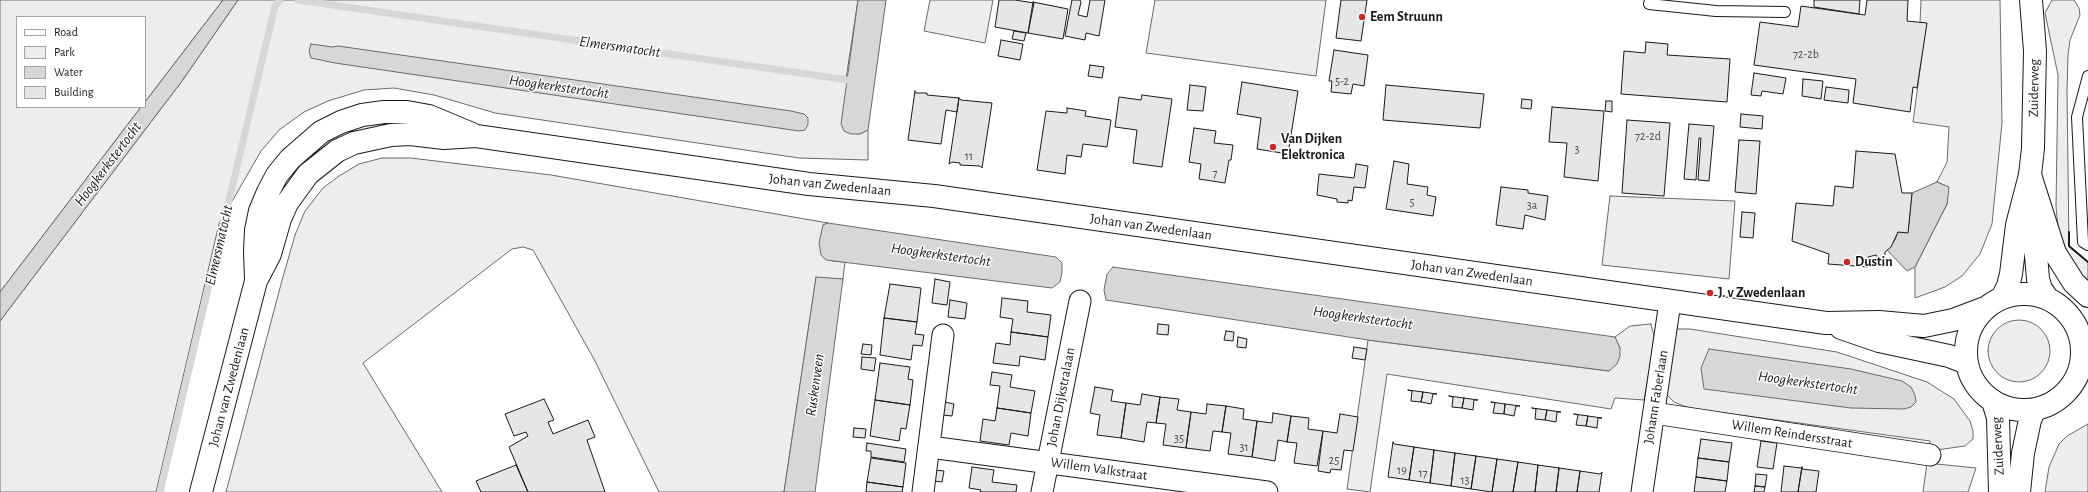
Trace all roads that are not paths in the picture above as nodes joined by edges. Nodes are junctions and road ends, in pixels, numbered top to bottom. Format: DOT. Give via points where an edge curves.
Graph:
graph roads {
  1 [pos="1650,0"];
  2 [pos="2031,0"];
  3 [pos="1785,12"];
  4 [pos="2088,76"];
  5 [pos="2083,150"];
  6 [pos="2030,175"];
  7 [pos="2088,246"];
  8 [pos="2088,296"];
  9 [pos="2048,299"];
  10 [pos="1080,301"];
  11 [pos="1670,302"];
  12 [pos="1994,303"];
  13 [pos="1826,323"];
  14 [pos="943,335"];
  15 [pos="2084,338"];
  16 [pos="1967,363"];
  17 [pos="2079,388"];
  18 [pos="1993,401"];
  19 [pos="2035,409"];
  20 [pos="1654,413"];
  21 [pos="930,447"];
  22 [pos="1930,455"];
  23 [pos="1048,463"];
  24 [pos="201,492"];
  25 [pos="923,492"];
  26 [pos="1042,492"];
  27 [pos="1267,492"];
  28 [pos="1642,492"];
  29 [pos="2000,492"];
  30 [pos="2019,492"];
  1 -- 3 [label="lane" via="1649,4 1716,11"];
  2 -- 6 [label="main road, Zuiderweg" via="2035,83"];
  4 -- 5 [label="lane" via="2077,117"];
  5 -- 7 [label="lane" via="2084,242"];
  6 -- 8 [label="main road" via="2055,252 2074,283"];
  6 -- 9 [label="main road, Zuiderweg" via="2038,279"];
  6 -- 12 [label="main road, Zuiderweg" via="2017,225 2008,286"];
  9 -- 12 [label="main road" via="2025,294"];
  9 -- 15 [label="main road" via="2067,314"];
  10 -- 23 [label="street, Johan Dijkstralaan"];
  11 -- 13 [label="main road, Johan van Zwedenlaan"];
  11 -- 20 [label="street, Johann Faberlaan"];
  11 -- 24 [label="main road, Johan van Zwedenlaan" via="934,196 802,183 476,136 444,138 391,134 354,143 337,151 308,174 287,203 270,254 256,281"];
  12 -- 13 [label="main road, Johan van Zwedenlaan" via="1948,322 1924,326 1879,322"];
  12 -- 16 [label="main road" via="1976,318 1968,337"];
  13 -- 16 [label="main road, Johan van Zwedenlaan" via="1879,341 1949,356"];
  14 -- 21 [label="street"];
  15 -- 17 [label="main road"];
  16 -- 18 [label="main road" via="1973,381 1985,396"];
  17 -- 19 [label="main road" via="2051,404"];
  18 -- 19 [label="main road" via="2013,409"];
  18 -- 29 [label="main road, Zuiderweg" via="1998,418"];
  19 -- 30 [label="main road, Zuiderweg" via="2023,453"];
  20 -- 22 [label="street, Willem Reindersstraat"];
  20 -- 28 [label="street, Johann Faberlaan"];
  21 -- 23 [label="street, Willem Valkstraat"];
  21 -- 25 [label="street"];
  23 -- 26 [label="street, Johan Dijkstralaan"];
  23 -- 27 [label="street, Willem Valkstraat"];
}
